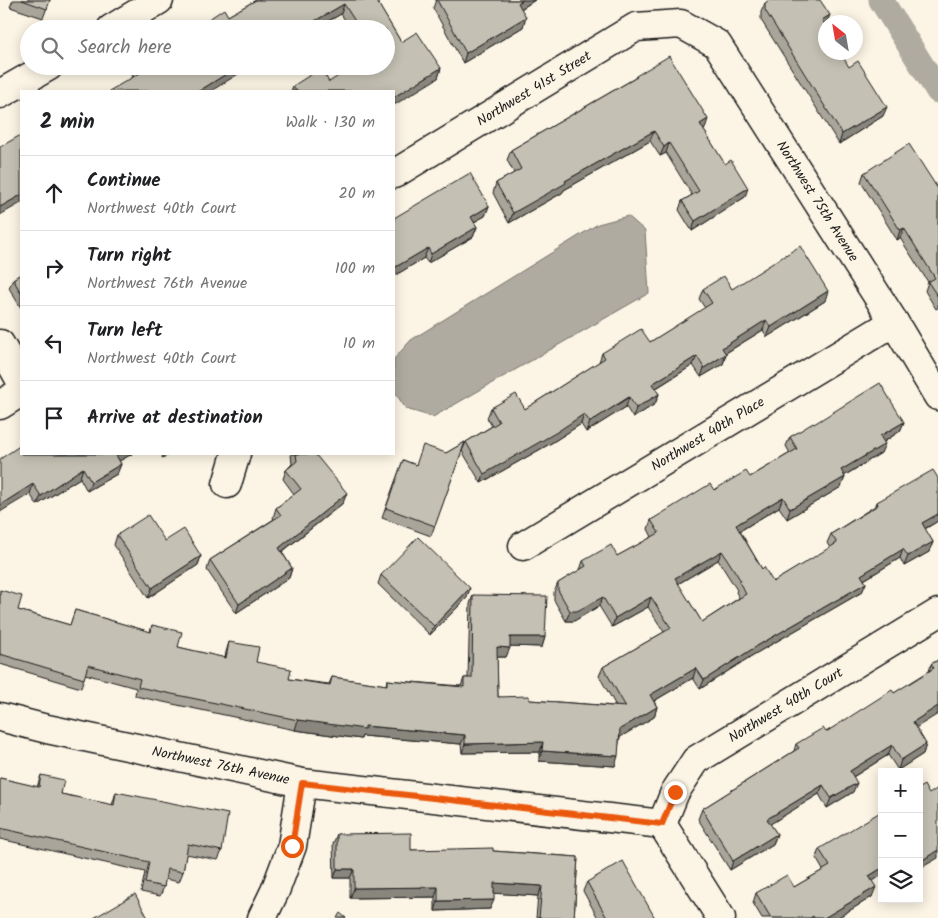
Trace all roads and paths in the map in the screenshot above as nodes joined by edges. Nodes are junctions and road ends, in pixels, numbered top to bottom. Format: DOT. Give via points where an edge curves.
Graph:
graph roads {
  1 [pos="159,0"];
  2 [pos="126,20"];
  3 [pos="681,24"];
  4 [pos="33,75"];
  5 [pos="0,94"];
  6 [pos="395,173"];
  7 [pos="894,322"];
  8 [pos="0,344"];
  9 [pos="20,379"];
  10 [pos="20,393"];
  11 [pos="938,396"];
  12 [pos="0,404"];
  13 [pos="236,455"];
  14 [pos="227,484"];
  15 [pos="523,546"];
  16 [pos="938,612"];
  17 [pos="0,717"];
  18 [pos="302,783"];
  19 [pos="662,824"];
  20 [pos="262,918"];
  21 [pos="721,918"];
  1 -- 2 [label="street"];
  3 -- 6 [label="street, Northwest 41st Street" via="636,27"];
  3 -- 7 [label="street, Northwest 75th Avenue" via="717,44"];
  4 -- 5 [label="street"];
  7 -- 11 [label="street, Northwest 75th Avenue"];
  7 -- 15 [label="street, Northwest 40th Place"];
  8 -- 9 [label="street"];
  10 -- 12 [label="street"];
  13 -- 14 [label="street"];
  16 -- 19 [label="street, Northwest 40th Court" via="696,760 675,792"];
  17 -- 18 [label="street, Northwest 76th Avenue"];
  18 -- 19 [label="street, Northwest 76th Avenue"];
  18 -- 20 [label="street" via="292,846"];
  19 -- 21 [label="street"];
}
